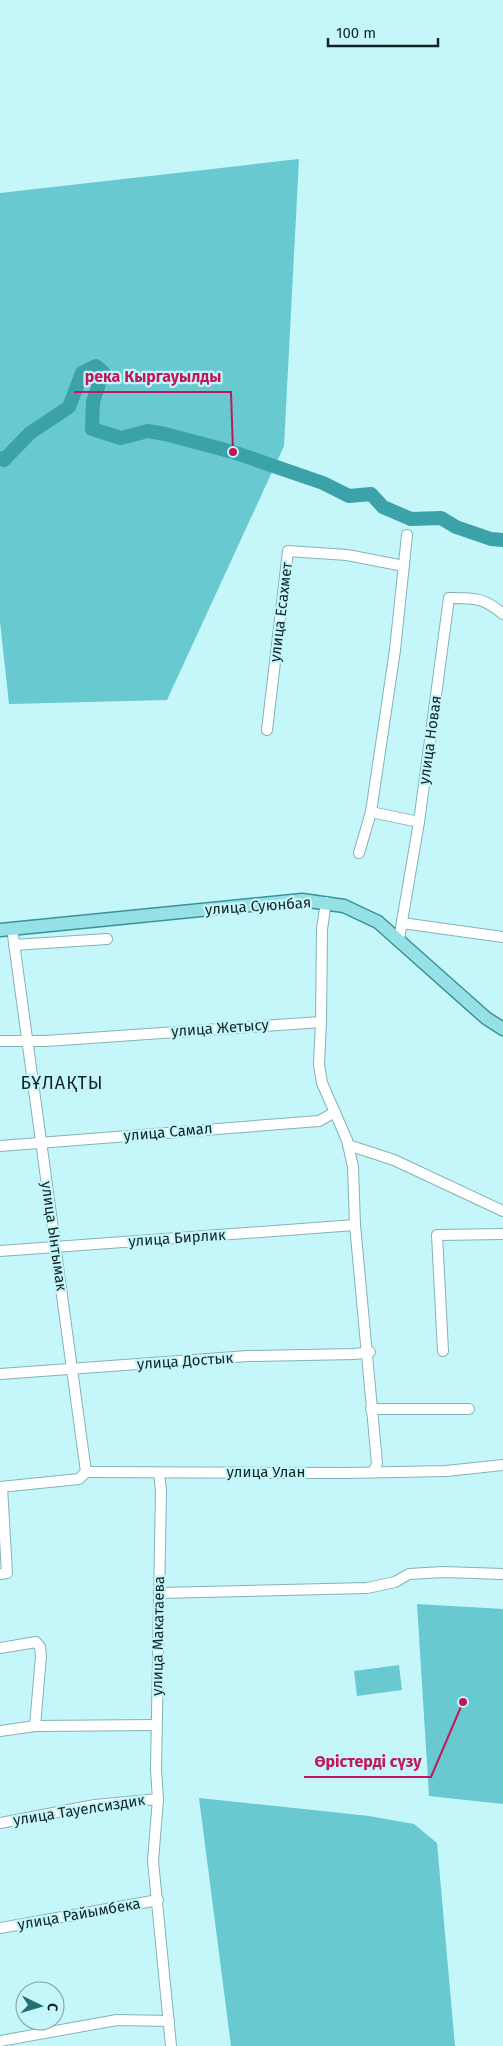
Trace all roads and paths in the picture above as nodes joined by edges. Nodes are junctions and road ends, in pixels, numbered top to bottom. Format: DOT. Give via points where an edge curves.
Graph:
graph roads {
  1 [pos="407,535"];
  2 [pos="404,566"];
  3 [pos="503,614"];
  4 [pos="267,730"];
  5 [pos="371,812"];
  6 [pos="419,822"];
  7 [pos="359,853"];
  8 [pos="326,902"];
  9 [pos="402,923"];
  10 [pos="6,929"];
  11 [pos="503,937"];
  12 [pos="107,939"];
  13 [pos="399,939"];
  14 [pos="14,945"];
  15 [pos="321,1022"];
  16 [pos="503,1029"];
  17 [pos="27,1040"];
  18 [pos="0,1042"];
  19 [pos="335,1112"];
  20 [pos="40,1142"];
  21 [pos="348,1145"];
  22 [pos="0,1146"];
  23 [pos="503,1211"];
  24 [pos="355,1225"];
  25 [pos="503,1234"];
  26 [pos="54,1247"];
  27 [pos="0,1251"];
  28 [pos="368,1352"];
  29 [pos="443,1352"];
  30 [pos="74,1370"];
  31 [pos="0,1374"];
  32 [pos="371,1409"];
  33 [pos="469,1409"];
  34 [pos="503,1465"];
  35 [pos="374,1471"];
  36 [pos="86,1472"];
  37 [pos="159,1473"];
  38 [pos="1,1487"];
  39 [pos="2,1536"];
  40 [pos="0,1574"];
  41 [pos="503,1574"];
  42 [pos="159,1593"];
  43 [pos="0,1648"];
  44 [pos="156,1725"];
  45 [pos="35,1726"];
  46 [pos="0,1731"];
  47 [pos="158,1799"];
  48 [pos="0,1823"];
  49 [pos="158,1900"];
  50 [pos="0,1928"];
  51 [pos="169,2020"];
  52 [pos="0,2041"];
  53 [pos="171,2046"];
  1 -- 2 [label="street"];
  2 -- 4 [label="street, улица Есахмет" via="347,556 288,551"];
  2 -- 5 [label="street"];
  3 -- 6 [label="street, улица Новая" via="492,604 476,598 448,598"];
  5 -- 6 [label="street"];
  5 -- 7 [label="street"];
  6 -- 9 [label="street, улица Новая"];
  8 -- 10 [label="main road, улица Суюнбая" via="302,900"];
  8 -- 13 [label="main road, улица Суюнбая" via="344,906 378,922"];
  8 -- 15 [label="street" via="322,929"];
  9 -- 11 [label="street"];
  9 -- 13 [label="street, улица Новая"];
  10 -- 14 [label="street, улица Ынтымак"];
  12 -- 14 [label="street"];
  13 -- 16 [label="main road, улица Суюнбая" via="466,1001"];
  14 -- 17 [label="street, улица Ынтымак"];
  15 -- 17 [label="street, улица Жетысу"];
  15 -- 19 [label="street" via="319,1064 322,1084"];
  17 -- 18 [label="street, улица Жетысу"];
  17 -- 20 [label="street, улица Ынтымак"];
  19 -- 20 [label="street, улица Самал" via="319,1121"];
  19 -- 21 [label="street"];
  20 -- 22 [label="street, улица Самал"];
  20 -- 26 [label="street, улица Ынтымак"];
  21 -- 23 [label="street" via="394,1160"];
  21 -- 24 [label="street"];
  24 -- 26 [label="street, улица Бирлик"];
  24 -- 28 [label="street"];
  25 -- 29 [label="street" via="436,1235"];
  26 -- 27 [label="street, улица Бирлик"];
  26 -- 30 [label="street, улица Ынтымак"];
  28 -- 30 [label="street, улица Достык" via="248,1356"];
  28 -- 32 [label="street"];
  30 -- 31 [label="street, улица Достык"];
  30 -- 36 [label="street, улица Ынтымак"];
  32 -- 33 [label="street"];
  32 -- 35 [label="street" via="377,1463"];
  34 -- 35 [label="street, улица Улан" via="446,1471"];
  35 -- 37 [label="street, улица Улан"];
  36 -- 37 [label="street"];
  36 -- 38 [label="street" via="79,1479"];
  37 -- 42 [label="street, улица Макатаева"];
  38 -- 39 [label="street"];
  39 -- 40 [label="street" via="7,1572"];
  41 -- 42 [label="street" via="409,1574 394,1582 367,1588"];
  42 -- 44 [label="street, улица Макатаева"];
  43 -- 45 [label="street" via="36,1642 40,1647"];
  44 -- 45 [label="street"];
  44 -- 47 [label="street, улица Макатаева"];
  45 -- 46 [label="street"];
  47 -- 48 [label="street, улица Тауелсиздик" via="96,1805"];
  47 -- 49 [label="street, улица Макатаева" via="153,1861"];
  49 -- 50 [label="street, улица Райымбека"];
  49 -- 51 [label="street, улица Макатаева"];
  51 -- 52 [label="street" via="118,2020"];
  51 -- 53 [label="street, улица Макатаева"];
}
